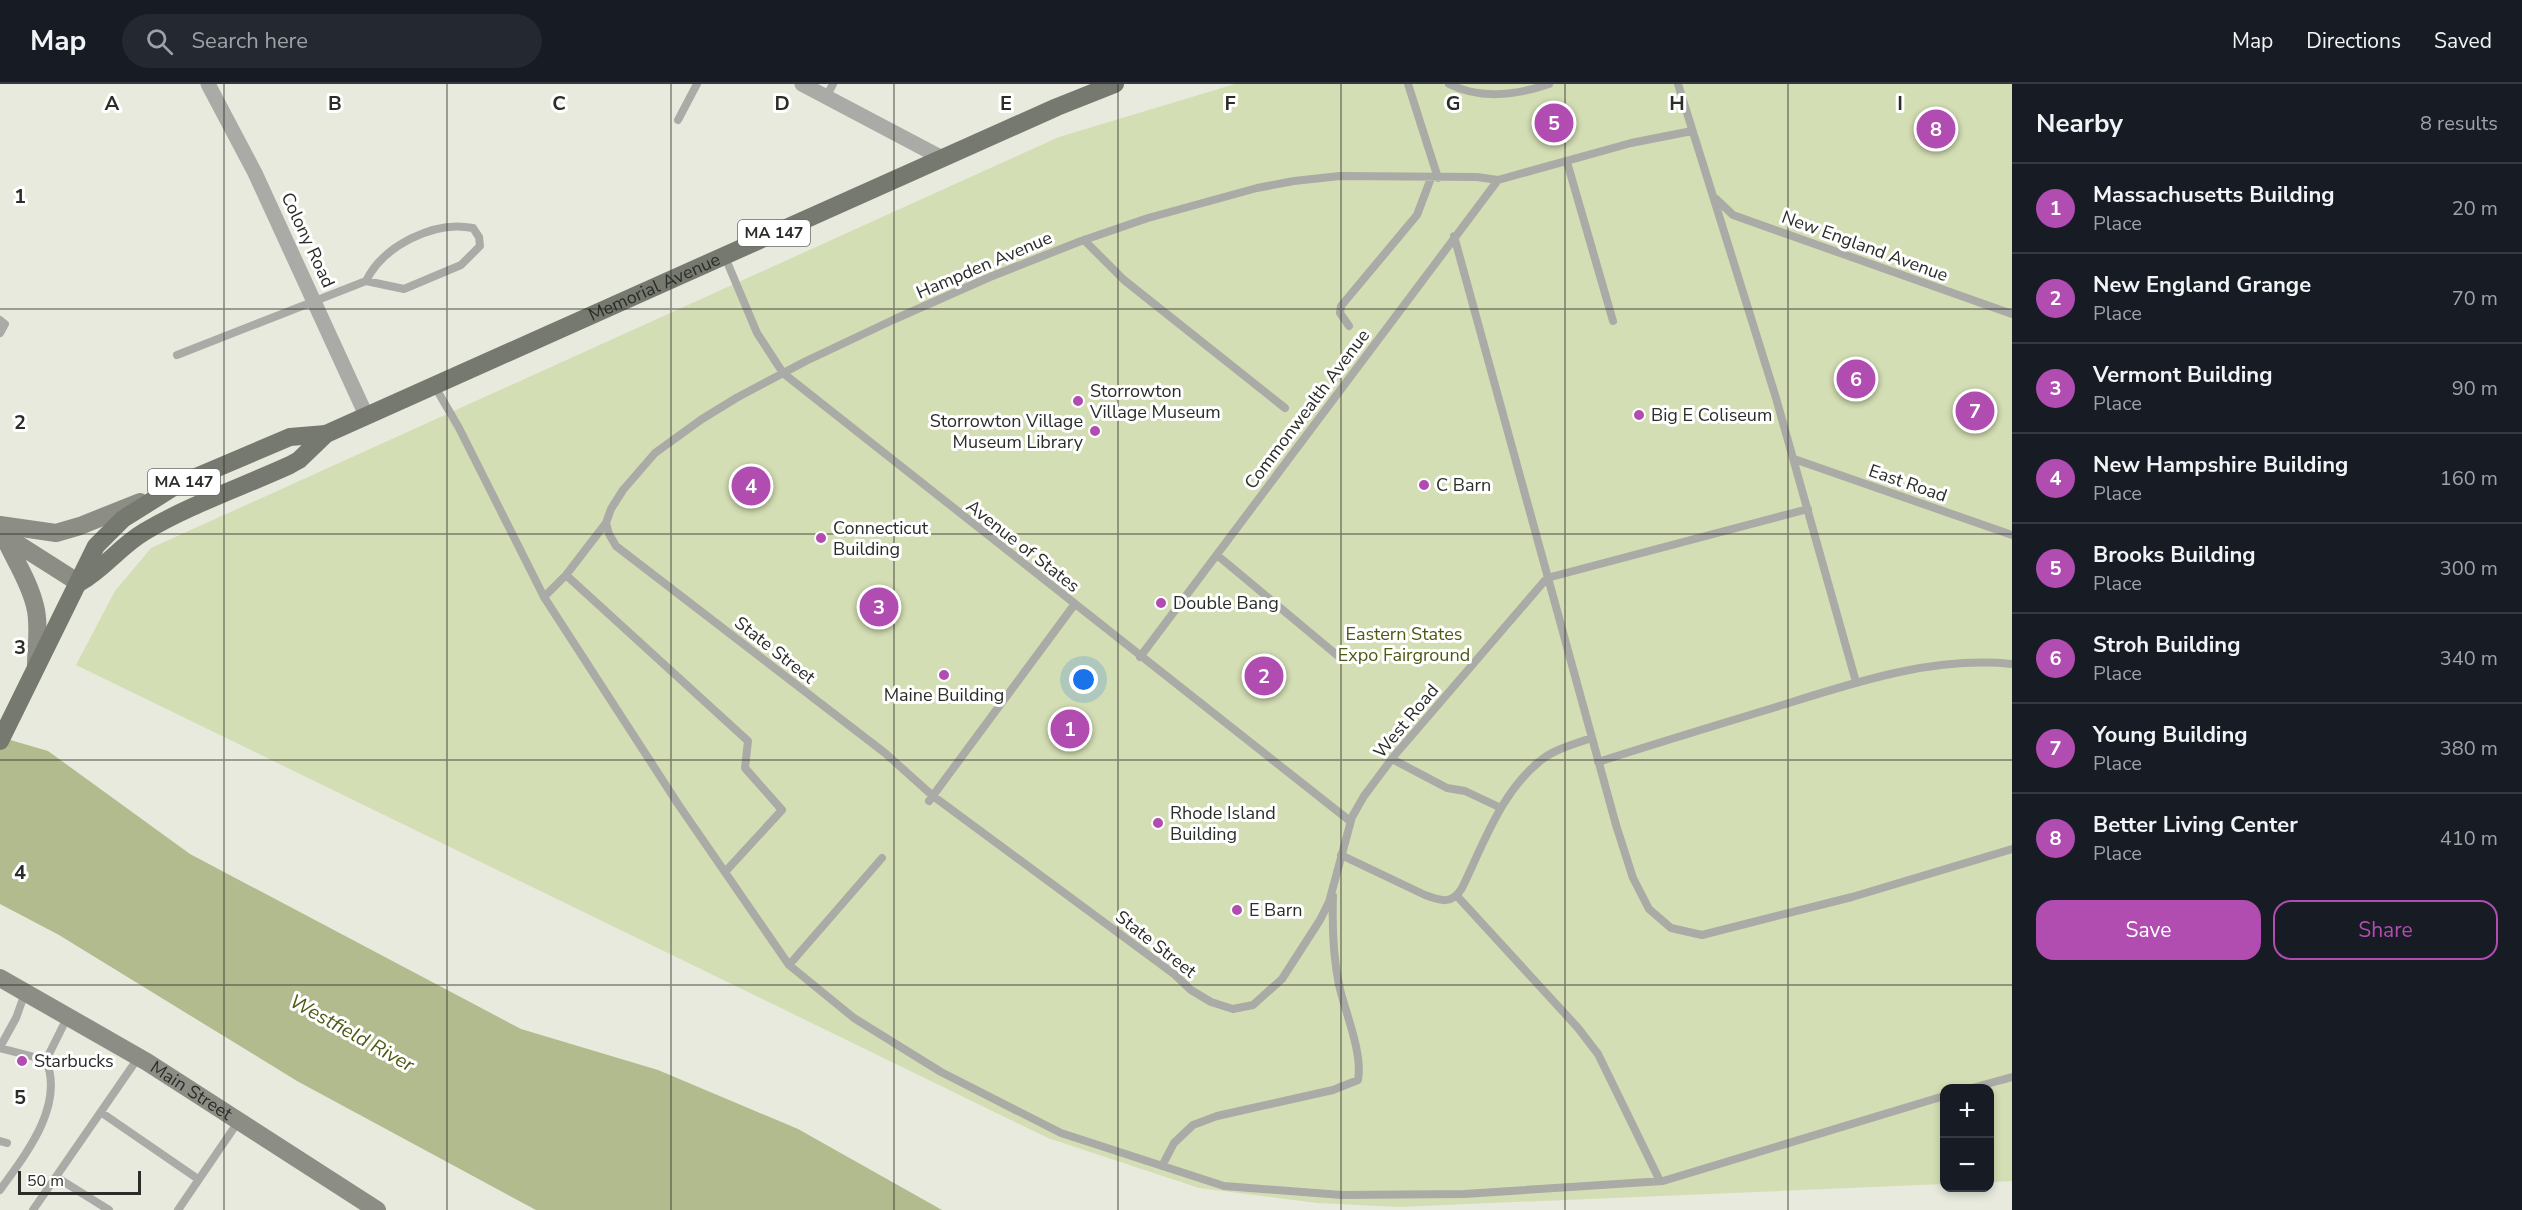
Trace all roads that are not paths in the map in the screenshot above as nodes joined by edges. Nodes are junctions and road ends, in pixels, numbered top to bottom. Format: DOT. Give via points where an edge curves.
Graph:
graph roads {
  1 [pos="208,84"];
  2 [pos="697,84"];
  3 [pos="802,84"];
  4 [pos="1115,84"];
  5 [pos="1408,84"];
  6 [pos="1449,84"];
  7 [pos="1549,84"];
  8 [pos="1682,86"];
  9 [pos="830,91"];
  10 [pos="678,120"];
  11 [pos="1692,131"];
  12 [pos="942,158"];
  13 [pos="1567,162"];
  14 [pos="1435,178"];
  15 [pos="1498,180"];
  16 [pos="1713,196"];
  17 [pos="1455,236"];
  18 [pos="1084,240"];
  19 [pos="724,255"];
  20 [pos="366,281"];
  21 [pos="314,301"];
  22 [pos="2012,314"];
  23 [pos="0,320"];
  24 [pos="1613,321"];
  25 [pos="1349,326"];
  26 [pos="0,333"];
  27 [pos="177,355"];
  28 [pos="783,373"];
  29 [pos="434,385"];
  30 [pos="1286,408"];
  31 [pos="366,415"];
  32 [pos="326,434"];
  33 [pos="1794,459"];
  34 [pos="177,485"];
  35 [pos="1808,509"];
  36 [pos="606,523"];
  37 [pos="1,530"];
  38 [pos="2012,535"];
  39 [pos="1217,555"];
  40 [pos="566,575"];
  41 [pos="1547,578"];
  42 [pos="79,583"];
  43 [pos="544,597"];
  44 [pos="1074,604"];
  45 [pos="1338,656"];
  46 [pos="1140,657"];
  47 [pos="2012,664"];
  48 [pos="36,666"];
  49 [pos="1856,682"];
  50 [pos="1591,738"];
  51 [pos="0,741"];
  52 [pos="1392,759"];
  53 [pos="1598,762"];
  54 [pos="931,798"];
  55 [pos="1501,808"];
  56 [pos="1350,821"];
  57 [pos="2012,849"];
  58 [pos="1341,855"];
  59 [pos="882,858"];
  60 [pos="725,872"];
  61 [pos="1333,889"];
  62 [pos="1457,896"];
  63 [pos="789,965"];
  64 [pos="0,978"];
  65 [pos="26,992"];
  66 [pos="1253,1005"];
  67 [pos="68,1016"];
  68 [pos="0,1047"];
  69 [pos="139,1057"];
  70 [pos="46,1060"];
  71 [pos="2012,1077"];
  72 [pos="1989,1084"];
  73 [pos="1940,1097"];
  74 [pos="102,1113"];
  75 [pos="239,1121"];
  76 [pos="1162,1166"];
  77 [pos="56,1177"];
  78 [pos="198,1179"];
  79 [pos="1660,1181"];
  80 [pos="0,1190"];
  81 [pos="33,1210"];
  82 [pos="109,1210"];
  83 [pos="178,1210"];
  84 [pos="377,1210"];
  1 -- 21 [label="street, Colony Road" via="235,130"];
  2 -- 10 [label="lane"];
  3 -- 9 [label="street"];
  4 -- 12 [label="main road, Memorial Avenue / MA 147"];
  5 -- 14 [label="lane"];
  6 -- 7 [label="lane" via="1469,92 1491,94"];
  8 -- 11 [label="lane"];
  9 -- 12 [label="street"];
  11 -- 13 [label="lane, Hampden Avenue" via="1631,143"];
  11 -- 16 [label="lane"];
  12 -- 19 [label="main road, Memorial Avenue / MA 147"];
  13 -- 15 [label="lane, Hampden Avenue"];
  13 -- 24 [label="lane"];
  14 -- 15 [label="lane, Hampden Avenue"];
  14 -- 18 [label="lane, Hampden Avenue" via="1340,176 1282,183 1148,218"];
  14 -- 25 [label="lane" via="1417,214 1341,306 1340,313"];
  15 -- 17 [label="lane, Commonwealth Avenue"];
  16 -- 22 [label="lane, New England Avenue" via="1733,215"];
  16 -- 33 [label="lane"];
  17 -- 39 [label="lane, Commonwealth Avenue"];
  17 -- 41 [label="lane"];
  18 -- 28 [label="lane, Hampden Avenue" via="990,277"];
  18 -- 30 [label="lane" via="1124,280"];
  19 -- 28 [label="lane, Avenue of States" via="758,333"];
  19 -- 29 [label="main road, Memorial Avenue / MA 147"];
  20 -- 20 [label="lane" via="404,289 431,279 461,265 475,253 480,246 479,237 473,228 439,228 384,256 373,266"];
  20 -- 21 [label="lane"];
  21 -- 27 [label="lane"];
  21 -- 31 [label="street, Colony Road"];
  23 -- 26 [label="lane" via="5,324"];
  28 -- 36 [label="lane, Hampden Avenue" via="702,418 655,453 623,490"];
  28 -- 44 [label="lane, Avenue of States"];
  29 -- 31 [label="main road, Memorial Avenue / MA 147"];
  29 -- 43 [label="lane"];
  31 -- 32 [label="main road, Memorial Avenue / MA 147"];
  32 -- 34 [label="main road, Memorial Avenue / MA 147" via="290,437"];
  32 -- 42 [label="main road, Memorial Avenue / MA 147" via="290,465 144,532 97,573"];
  33 -- 35 [label="lane"];
  33 -- 38 [label="lane, East Road"];
  34 -- 37 [label="main road" via="68,530"];
  34 -- 42 [label="main road, Memorial Avenue / MA 147" via="115,525 96,546"];
  35 -- 41 [label="lane"];
  35 -- 49 [label="lane"];
  36 -- 40 [label="lane, Hampden Avenue"];
  36 -- 54 [label="lane, State Street" via="616,546 885,753"];
  37 -- 42 [label="main road"];
  37 -- 48 [label="main road" via="36,608"];
  39 -- 45 [label="lane"];
  39 -- 46 [label="lane, Commonwealth Avenue"];
  40 -- 43 [label="lane, Hampden Avenue"];
  40 -- 60 [label="lane" via="748,741 745,768 782,810"];
  41 -- 50 [label="lane"];
  41 -- 52 [label="lane, West Road"];
  42 -- 48 [label="main road, Memorial Avenue / MA 147"];
  43 -- 60 [label="lane"];
  44 -- 46 [label="lane, Avenue of States"];
  44 -- 54 [label="lane"];
  46 -- 56 [label="lane, Avenue of States"];
  47 -- 49 [label="lane" via="1945,663"];
  48 -- 51 [label="main road, Memorial Avenue / MA 147"];
  49 -- 53 [label="lane"];
  50 -- 53 [label="lane"];
  50 -- 55 [label="lane" via="1539,761"];
  52 -- 55 [label="lane" via="1447,788 1465,791"];
  52 -- 56 [label="lane, West Road"];
  53 -- 57 [label="lane" via="1633,878 1649,909 1671,928 1702,935 1852,897"];
  54 -- 66 [label="lane, State Street" via="1191,990 1233,1009"];
  55 -- 62 [label="lane"];
  56 -- 58 [label="lane, West Road"];
  58 -- 61 [label="lane, West Road"];
  58 -- 62 [label="lane" via="1439,900"];
  59 -- 63 [label="lane"];
  60 -- 63 [label="lane"];
  61 -- 66 [label="lane, West Road" via="1320,920 1282,979"];
  61 -- 76 [label="lane" via="1332,932 1358,1059 1358,1080 1333,1090 1193,1125 1174,1143"];
  62 -- 79 [label="lane" via="1598,1054"];
  63 -- 76 [label="lane" via="854,1018 941,1072 1061,1133"];
  64 -- 65 [label="main road, Main Street"];
  65 -- 67 [label="main road, Main Street"];
  65 -- 68 [label="lane"];
  67 -- 69 [label="main road, Main Street"];
  67 -- 70 [label="lane"];
  68 -- 70 [label="lane"];
  69 -- 74 [label="lane"];
  69 -- 75 [label="main road, Main Street"];
  70 -- 80 [label="lane" via="51,1071 43,1121 27,1154"];
  71 -- 72 [label="lane"];
  73 -- 79 [label="lane"];
  74 -- 77 [label="lane"];
  74 -- 78 [label="lane"];
  75 -- 78 [label="lane"];
  75 -- 84 [label="main road, Main Street"];
  76 -- 79 [label="lane" via="1224,1186 1342,1195 1464,1194"];
  77 -- 81 [label="lane"];
  77 -- 82 [label="lane"];
  78 -- 83 [label="lane"];
}
